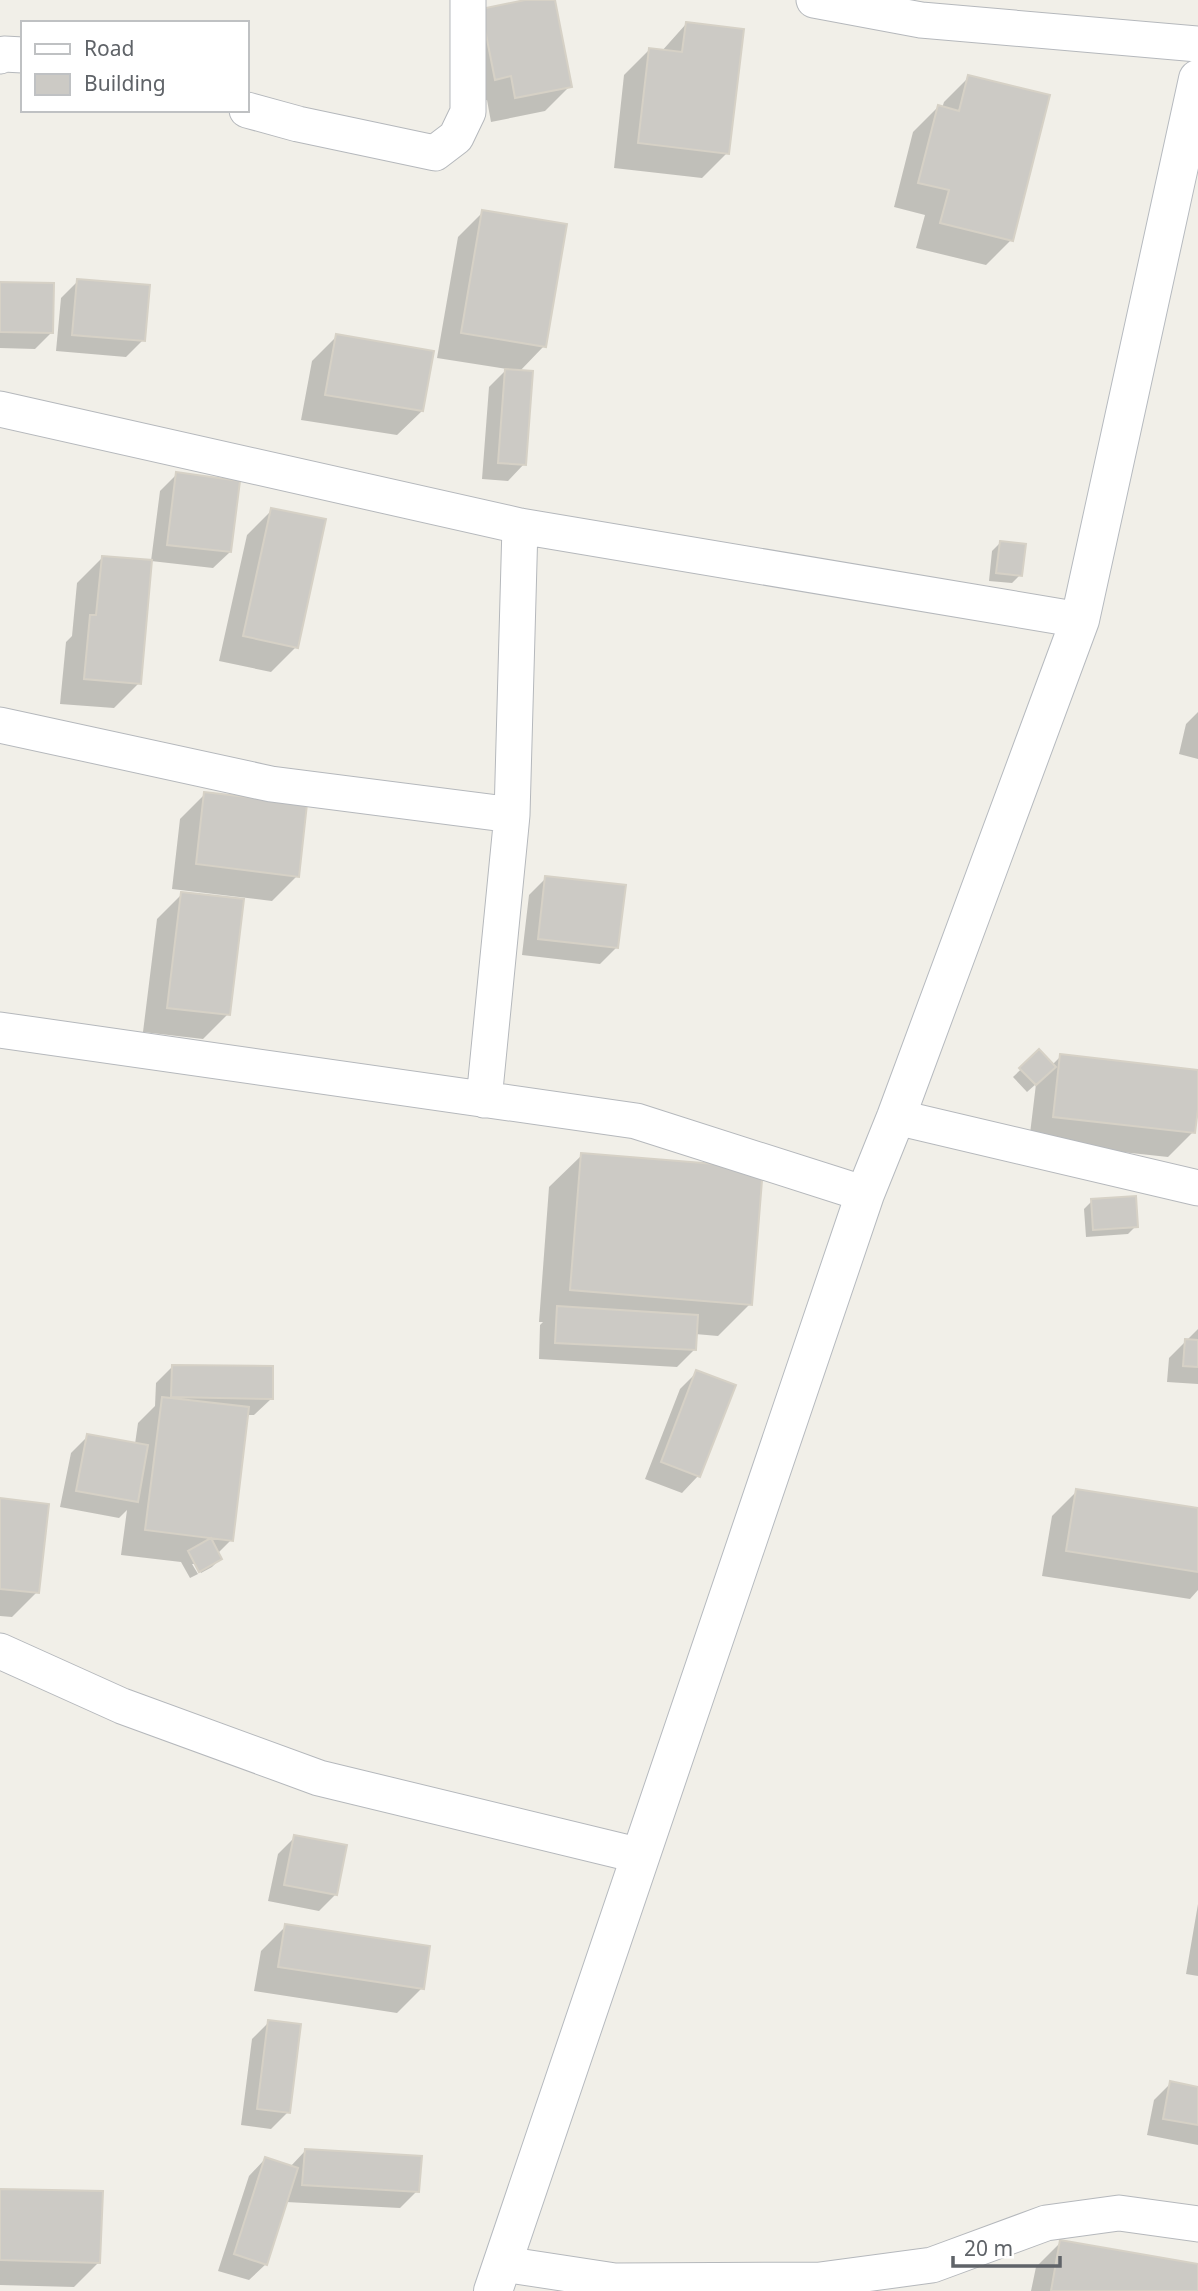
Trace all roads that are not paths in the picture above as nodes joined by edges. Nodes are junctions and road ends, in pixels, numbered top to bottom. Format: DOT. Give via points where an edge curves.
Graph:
graph roads {
  1 [pos="468,0"];
  2 [pos="814,0"];
  3 [pos="1198,44"];
  4 [pos="21,55"];
  5 [pos="0,57"];
  6 [pos="1198,79"];
  7 [pos="248,110"];
  8 [pos="0,409"];
  9 [pos="520,526"];
  10 [pos="1080,620"];
  11 [pos="0,726"];
  12 [pos="512,815"];
  13 [pos="0,1030"];
  14 [pos="484,1100"];
  15 [pos="896,1117"];
  16 [pos="1198,1188"];
  17 [pos="865,1194"];
  18 [pos="0,1651"];
  19 [pos="641,1856"];
  20 [pos="1198,2224"];
  21 [pos="498,2278"];
  1 -- 7 [label="street" via="468,112 456,137 435,153"];
  2 -- 3 [label="street" via="921,20"];
  4 -- 5 [label="street"];
  6 -- 10 [label="main road"];
  8 -- 9 [label="street"];
  9 -- 10 [label="street"];
  9 -- 12 [label="street"];
  10 -- 15 [label="main road"];
  11 -- 12 [label="street" via="271,784"];
  12 -- 14 [label="street"];
  13 -- 14 [label="street"];
  14 -- 17 [label="street" via="636,1121"];
  15 -- 16 [label="street"];
  15 -- 17 [label="main road"];
  17 -- 19 [label="main road"];
  18 -- 19 [label="street" via="122,1706 319,1778"];
  19 -- 21 [label="main road"];
  20 -- 21 [label="street" via="1119,2213 1046,2223 932,2265 820,2280"];
}
